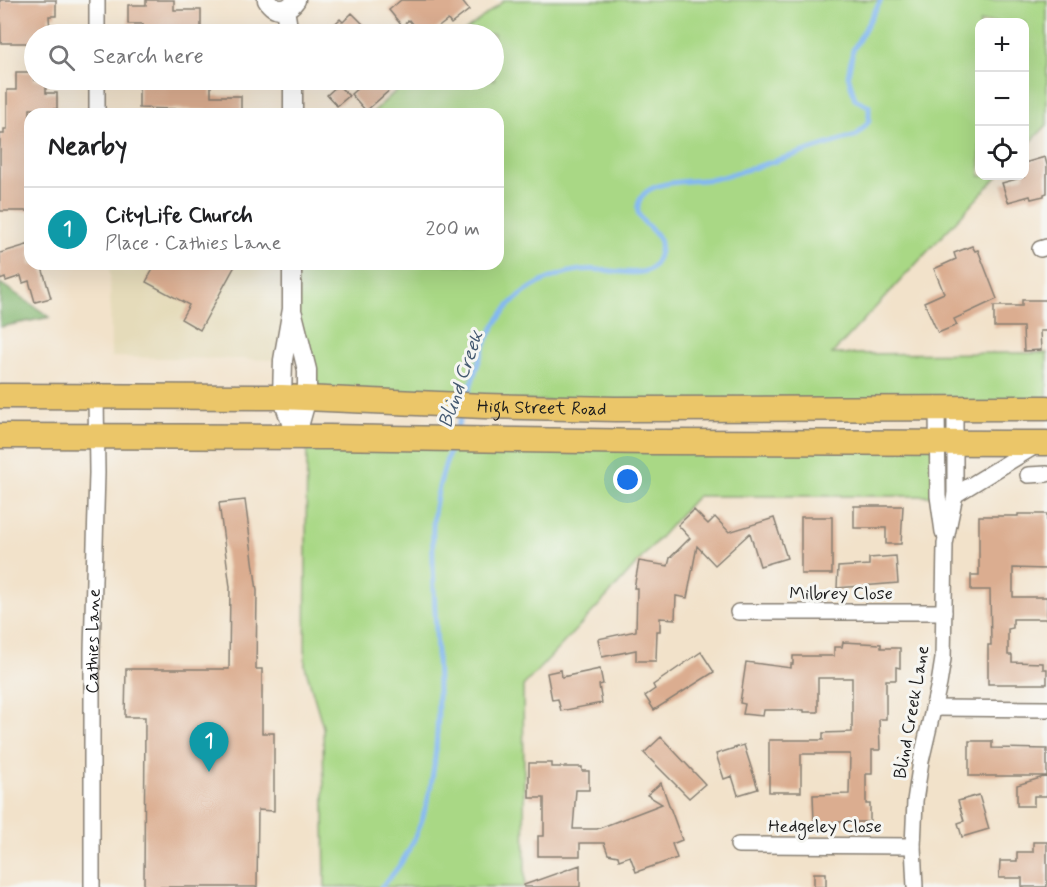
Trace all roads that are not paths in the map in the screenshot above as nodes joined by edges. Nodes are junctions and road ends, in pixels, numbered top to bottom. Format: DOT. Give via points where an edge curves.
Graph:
graph roads {
  1 [pos="97,0"];
  2 [pos="267,0"];
  3 [pos="290,4"];
  4 [pos="97,24"];
  5 [pos="289,24"];
  6 [pos="97,90"];
  7 [pos="293,90"];
  8 [pos="97,108"];
  9 [pos="293,108"];
  10 [pos="292,270"];
  11 [pos="292,309"];
  12 [pos="0,396"];
  13 [pos="96,396"];
  14 [pos="282,397"];
  15 [pos="307,398"];
  16 [pos="946,408"];
  17 [pos="1047,408"];
  18 [pos="0,436"];
  19 [pos="97,437"];
  20 [pos="296,437"];
  21 [pos="946,443"];
  22 [pos="1045,446"];
  23 [pos="1047,474"];
  24 [pos="1028,475"];
  25 [pos="955,495"];
  26 [pos="945,544"];
  27 [pos="738,612"];
  28 [pos="944,612"];
  29 [pos="933,708"];
  30 [pos="1047,710"];
  31 [pos="738,845"];
  32 [pos="913,846"];
  33 [pos="92,887"];
  34 [pos="915,887"];
  1 -- 4 [label="street"];
  2 -- 3 [label="street" via="274,7"];
  3 -- 5 [label="street"];
  6 -- 8 [label="street"];
  7 -- 9 [label="street"];
  10 -- 11 [label="street"];
  11 -- 14 [label="street" via="283,360"];
  11 -- 15 [label="street" via="306,362"];
  12 -- 13 [label="main road, High Street Road"];
  13 -- 14 [label="main road, High Street Road"];
  13 -- 19 [label="street, Cathies Lane"];
  14 -- 15 [label="main road, High Street Road"];
  14 -- 20 [label="street"];
  15 -- 16 [label="main road, High Street Road" via="615,409"];
  15 -- 20 [label="street"];
  16 -- 17 [label="main road, High Street Road"];
  16 -- 21 [label="street, Blind Creek Lane"];
  18 -- 19 [label="main road, High Street Road"];
  19 -- 20 [label="main road, High Street Road"];
  19 -- 33 [label="street, Cathies Lane"];
  20 -- 21 [label="main road, High Street Road"];
  21 -- 22 [label="main road, High Street Road"];
  21 -- 25 [label="street, Blind Creek Lane"];
  21 -- 26 [label="street, Blind Creek Lane" via="938,496"];
  22 -- 25 [label="street"];
  23 -- 24 [label="street"];
  25 -- 26 [label="street, Blind Creek Lane"];
  26 -- 28 [label="street, Blind Creek Lane"];
  27 -- 28 [label="street, Milbrey Close"];
  28 -- 29 [label="street, Blind Creek Lane" via="943,659"];
  29 -- 30 [label="street"];
  29 -- 32 [label="street, Blind Creek Lane" via="917,788"];
  31 -- 32 [label="street, Hedgeley Close"];
  32 -- 34 [label="street, Blind Creek Lane"];
}
